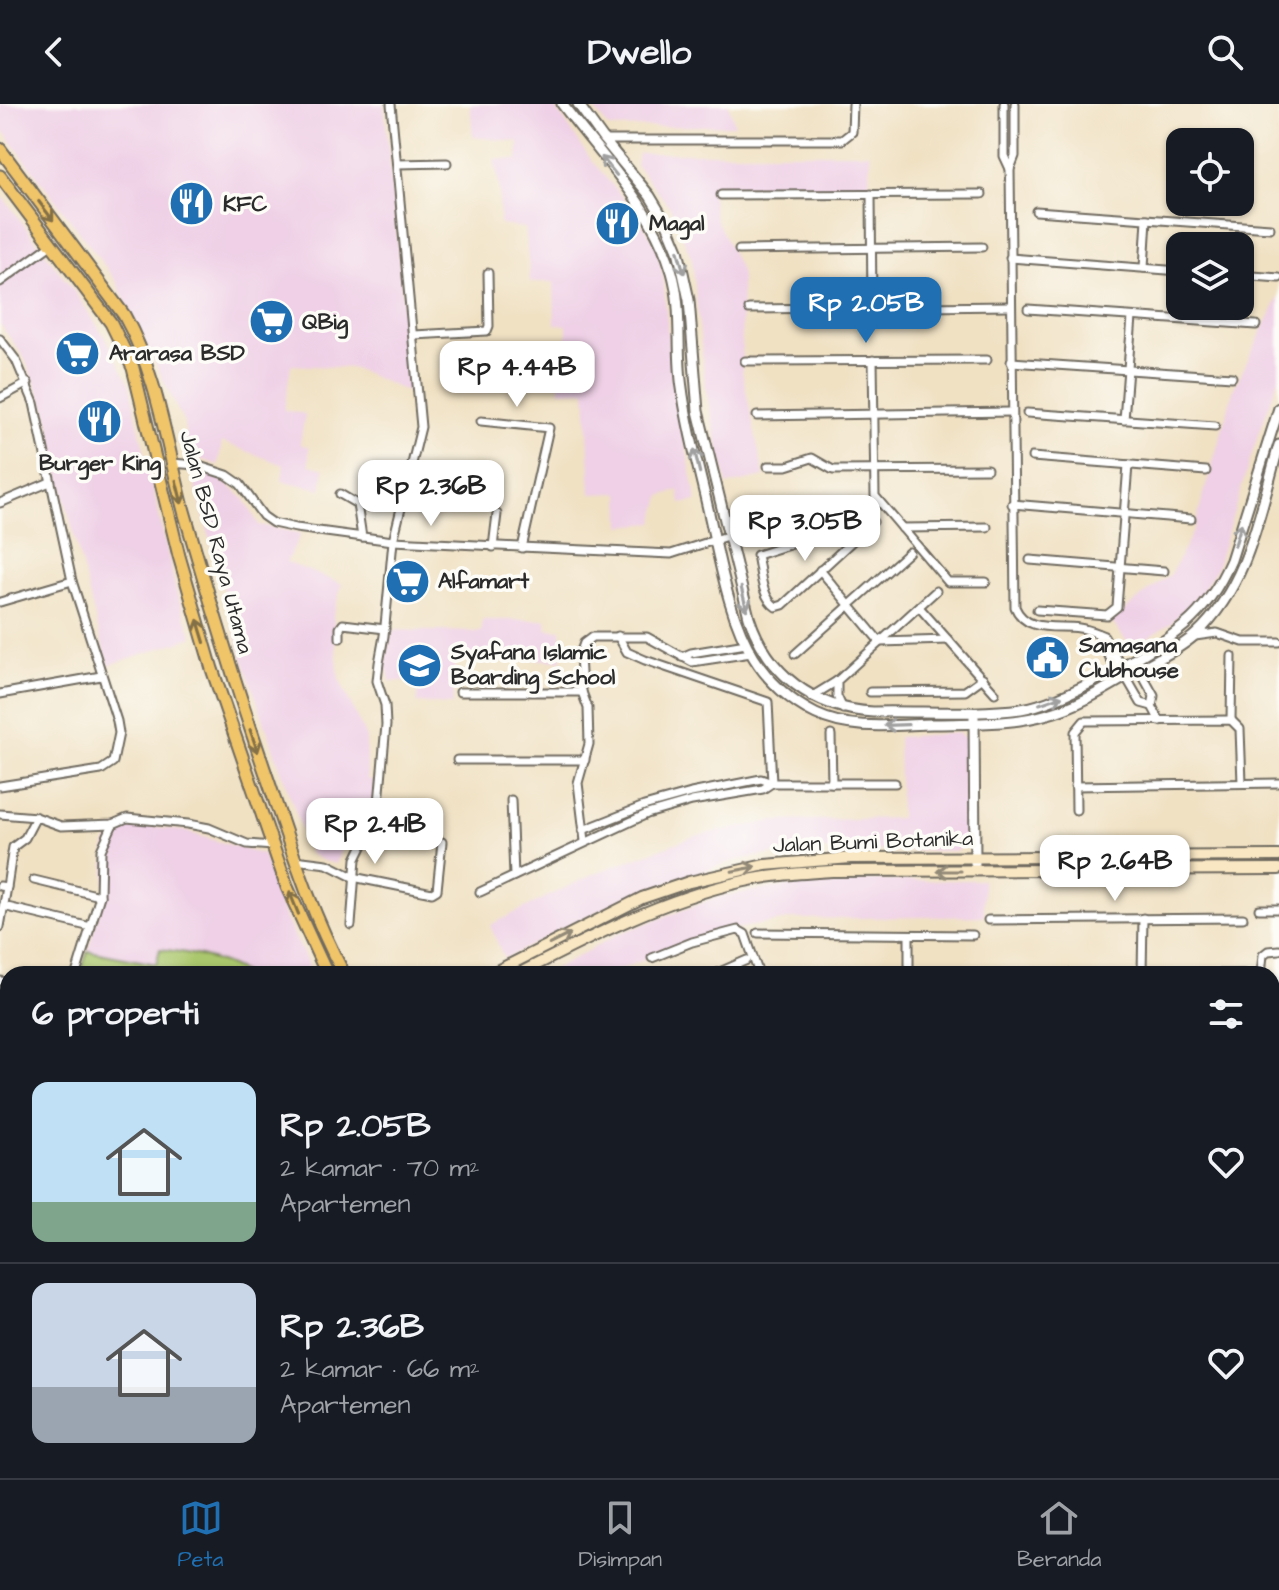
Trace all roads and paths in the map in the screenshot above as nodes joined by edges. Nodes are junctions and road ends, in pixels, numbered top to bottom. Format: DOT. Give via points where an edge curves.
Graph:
graph roads {
  1 [pos="391,104"];
  2 [pos="562,104"];
  3 [pos="578,104"];
  4 [pos="853,104"];
  5 [pos="1004,104"];
  6 [pos="1015,104"];
  7 [pos="1004,135"];
  8 [pos="1015,135"];
  9 [pos="604,140"];
  10 [pos="0,149"];
  11 [pos="447,163"];
  12 [pos="397,164"];
  13 [pos="1010,169"];
  14 [pos="0,176"];
  15 [pos="871,194"];
  16 [pos="982,194"];
  17 [pos="721,195"];
  18 [pos="1036,211"];
  19 [pos="1147,219"];
  20 [pos="1270,228"];
  21 [pos="51,245"];
  22 [pos="982,247"];
  23 [pos="871,248"];
  24 [pos="739,250"];
  25 [pos="1010,258"];
  26 [pos="1144,268"];
  27 [pos="1166,270"];
  28 [pos="488,273"];
  29 [pos="1254,276"];
  30 [pos="1279,278"];
  31 [pos="98,279"];
  32 [pos="0,282"];
  33 [pos="86,289"];
  34 [pos="1010,306"];
  35 [pos="872,308"];
  36 [pos="749,309"];
  37 [pos="1028,309"];
  38 [pos="1132,317"];
  39 [pos="1256,325"];
  40 [pos="414,335"];
  41 [pos="0,339"];
  42 [pos="873,360"];
  43 [pos="987,360"];
  44 [pos="745,361"];
  45 [pos="1011,362"];
  46 [pos="693,370"];
  47 [pos="1128,370"];
  48 [pos="679,371"];
  49 [pos="1232,377"];
  50 [pos="28,383"];
  51 [pos="0,398"];
  52 [pos="1279,408"];
  53 [pos="1011,412"];
  54 [pos="1027,413"];
  55 [pos="873,414"];
  56 [pos="757,416"];
  57 [pos="1124,420"];
  58 [pos="481,421"];
  59 [pos="1277,421"];
  60 [pos="1215,426"];
  61 [pos="1279,445"];
  62 [pos="1032,457"];
  63 [pos="172,463"];
  64 [pos="1128,465"];
  65 [pos="768,466"];
  66 [pos="987,469"];
  67 [pos="873,470"];
  68 [pos="1206,471"];
  69 [pos="50,482"];
  70 [pos="340,494"];
  71 [pos="0,503"];
  72 [pos="1012,504"];
  73 [pos="867,508"];
  74 [pos="497,514"];
  75 [pos="1124,514"];
  76 [pos="1191,519"];
  77 [pos="873,522"];
  78 [pos="987,527"];
  79 [pos="902,528"];
  80 [pos="728,535"];
  81 [pos="362,537"];
  82 [pos="715,538"];
  83 [pos="393,541"];
  84 [pos="792,544"];
  85 [pos="493,547"];
  86 [pos="522,548"];
  87 [pos="909,552"];
  88 [pos="1030,560"];
  89 [pos="1120,567"];
  90 [pos="820,570"];
  91 [pos="1164,571"];
  92 [pos="72,581"];
  93 [pos="986,582"];
  94 [pos="936,591"];
  95 [pos="0,602"];
  96 [pos="850,605"];
  97 [pos="919,607"];
  98 [pos="1037,610"];
  99 [pos="1217,610"];
  100 [pos="385,629"];
  101 [pos="1217,633"];
  102 [pos="618,636"];
  103 [pos="1194,636"];
  104 [pos="340,638"];
  105 [pos="949,640"];
  106 [pos="880,642"];
  107 [pos="1279,642"];
  108 [pos="748,648"];
  109 [pos="795,654"];
  110 [pos="1232,656"];
  111 [pos="228,663"];
  112 [pos="1118,667"];
  113 [pos="212,669"];
  114 [pos="1139,669"];
  115 [pos="101,676"];
  116 [pos="1126,677"];
  117 [pos="983,678"];
  118 [pos="837,681"];
  119 [pos="460,692"];
  120 [pos="582,692"];
  121 [pos="870,692"];
  122 [pos="995,693"];
  123 [pos="0,694"];
  124 [pos="811,697"];
  125 [pos="1152,706"];
  126 [pos="843,709"];
  127 [pos="974,710"];
  128 [pos="1231,720"];
  129 [pos="1160,721"];
  130 [pos="974,722"];
  131 [pos="831,735"];
  132 [pos="457,760"];
  133 [pos="585,760"];
  134 [pos="772,783"];
  135 [pos="832,783"];
  136 [pos="895,783"];
  137 [pos="1242,783"];
  138 [pos="1279,783"];
  139 [pos="0,786"];
  140 [pos="1075,786"];
  141 [pos="511,800"];
  142 [pos="1076,810"];
  143 [pos="0,814"];
  144 [pos="36,817"];
  145 [pos="113,824"];
  146 [pos="583,830"];
  147 [pos="585,841"];
  148 [pos="442,842"];
  149 [pos="273,846"];
  150 [pos="1279,856"];
  151 [pos="1207,857"];
  152 [pos="975,858"];
  153 [pos="295,860"];
  154 [pos="1279,869"];
  155 [pos="974,871"];
  156 [pos="1208,871"];
  157 [pos="514,876"];
  158 [pos="353,877"];
  159 [pos="34,880"];
  160 [pos="4,887"];
  161 [pos="668,889"];
  162 [pos="480,892"];
  163 [pos="100,896"];
  164 [pos="673,901"];
  165 [pos="3,906"];
  166 [pos="1259,909"];
  167 [pos="1279,909"];
  168 [pos="1143,918"];
  169 [pos="1243,918"];
  170 [pos="988,920"];
  171 [pos="351,925"];
  172 [pos="0,927"];
  173 [pos="91,927"];
  174 [pos="758,933"];
  175 [pos="973,935"];
  176 [pos="909,936"];
  177 [pos="1279,950"];
  178 [pos="652,958"];
  179 [pos="747,960"];
  180 [pos="79,966"];
  181 [pos="323,966"];
  182 [pos="340,966"];
  183 [pos="507,966"];
  184 [pos="545,966"];
  185 [pos="733,966"];
  186 [pos="756,966"];
  187 [pos="909,966"];
  188 [pos="1142,966"];
  189 [pos="1262,966"];
  1 -- 12 [label="street"];
  48 -- 2 [label="street, one-way" via="675,284 658,235 642,206"];
  3 -- 9 [label="street"];
  4 -- 9 [label="street" via="852,132 842,140"];
  5 -- 7 [label="street"];
  6 -- 8 [label="street"];
  7 -- 8 [label="street"];
  7 -- 13 [label="street"];
  8 -- 13 [label="street"];
  9 -- 46 [label="street, one-way" via="650,196 674,239 687,283"];
  10 -- 31 [label="main road, Jalan BSD Raya Utama, one-way"];
  11 -- 12 [label="street"];
  12 -- 40 [label="street"];
  13 -- 25 [label="street"];
  14 -- 21 [label="main road, Jalan BSD Raya Utama"];
  15 -- 16 [label="street"];
  15 -- 17 [label="street"];
  15 -- 23 [label="street"];
  18 -- 19 [label="street"];
  19 -- 20 [label="street"];
  19 -- 26 [label="street"];
  21 -- 32 [label="street"];
  21 -- 33 [label="main road, Jalan BSD Raya Utama"];
  22 -- 23 [label="street"];
  23 -- 24 [label="street"];
  23 -- 35 [label="street"];
  25 -- 26 [label="street"];
  25 -- 34 [label="street"];
  26 -- 27 [label="street"];
  28 -- 40 [label="street" via="487,331"];
  29 -- 30 [label="street"];
  31 -- 33 [label="main road"];
  31 -- 63 [label="main road, Jalan BSD Raya Utama" via="124,315 147,362"];
  113 -- 33 [label="main road, Jalan BSD Raya Utama, one-way" via="179,556 139,382 124,345"];
  34 -- 35 [label="street"];
  34 -- 45 [label="street"];
  35 -- 36 [label="street"];
  37 -- 38 [label="street"];
  38 -- 39 [label="street"];
  38 -- 47 [label="street"];
  40 -- 83 [label="street" via="421,427"];
  41 -- 50 [label="street"];
  42 -- 43 [label="street"];
  42 -- 44 [label="street"];
  42 -- 55 [label="street"];
  45 -- 47 [label="street"];
  45 -- 53 [label="street"];
  46 -- 48 [label="street"];
  46 -- 80 [label="street"];
  47 -- 49 [label="street"];
  47 -- 57 [label="street"];
  82 -- 48 [label="street, one-way"];
  50 -- 51 [label="street"];
  50 -- 69 [label="street"];
  52 -- 59 [label="street"];
  53 -- 55 [label="street"];
  53 -- 72 [label="street"];
  54 -- 57 [label="street"];
  55 -- 56 [label="street"];
  55 -- 67 [label="street"];
  57 -- 60 [label="street"];
  58 -- 86 [label="street" via="549,428"];
  112 -- 59 [label="street, one-way" via="1186,624 1220,584"];
  61 -- 99 [label="street" via="1245,562"];
  62 -- 64 [label="street"];
  63 -- 81 [label="street" via="227,475 273,523"];
  63 -- 111 [label="main road, Jalan BSD Raya Utama, one-way"];
  64 -- 68 [label="street"];
  64 -- 75 [label="street"];
  65 -- 67 [label="street" via="812,458 829,469"];
  66 -- 67 [label="street"];
  67 -- 79 [label="street" via="875,496"];
  69 -- 71 [label="street"];
  69 -- 92 [label="street"];
  70 -- 81 [label="street" via="357,504"];
  72 -- 75 [label="street"];
  72 -- 112 [label="street" via="1018,614 1035,626 1098,634"];
  73 -- 80 [label="street" via="844,506"];
  74 -- 85 [label="street"];
  75 -- 76 [label="street"];
  75 -- 89 [label="street"];
  77 -- 90 [label="street"];
  78 -- 79 [label="street"];
  79 -- 93 [label="street" via="948,582"];
  80 -- 82 [label="street"];
  80 -- 124 [label="street, one-way" via="758,639 773,664"];
  81 -- 83 [label="street"];
  82 -- 86 [label="street" via="671,554"];
  82 -- 108 [label="street"];
  83 -- 85 [label="street"];
  83 -- 100 [label="street"];
  84 -- 90 [label="street" via="757,555 771,605 783,605"];
  85 -- 86 [label="street"];
  87 -- 96 [label="street"];
  88 -- 89 [label="street"];
  89 -- 91 [label="street"];
  89 -- 98 [label="street" via="1114,612"];
  90 -- 96 [label="street"];
  92 -- 95 [label="street"];
  92 -- 115 [label="street"];
  94 -- 97 [label="street"];
  96 -- 106 [label="street"];
  96 -- 109 [label="street"];
  97 -- 105 [label="street"];
  97 -- 106 [label="street"];
  99 -- 101 [label="street"];
  99 -- 103 [label="street"];
  100 -- 104 [label="street" via="343,624"];
  100 -- 158 [label="street" via="377,681 386,713 379,803"];
  101 -- 103 [label="street"];
  101 -- 107 [label="street" via="1243,642"];
  102 -- 108 [label="street" via="647,637 692,662"];
  102 -- 120 [label="street" via="592,637 584,643"];
  102 -- 134 [label="street" via="627,652 645,660 768,702"];
  103 -- 114 [label="street"];
  105 -- 106 [label="street"];
  105 -- 117 [label="street"];
  106 -- 118 [label="street"];
  130 -- 108 [label="street, one-way" via="865,725 826,718 786,694"];
  110 -- 128 [label="street"];
  111 -- 113 [label="main road"];
  111 -- 153 [label="main road, Jalan BSD Raya Utama, one-way"];
  127 -- 112 [label="street, one-way" via="1037,705"];
  113 -- 149 [label="main road, Jalan BSD Raya Utama"];
  114 -- 116 [label="street"];
  114 -- 125 [label="street" via="1154,696"];
  115 -- 123 [label="street"];
  115 -- 139 [label="street" via="119,733 113,762 101,770"];
  116 -- 125 [label="street" via="1141,703"];
  116 -- 130 [label="street" via="1056,712"];
  117 -- 121 [label="street" via="965,691"];
  117 -- 122 [label="street"];
  118 -- 124 [label="street"];
  118 -- 126 [label="street"];
  119 -- 120 [label="street"];
  120 -- 133 [label="street" via="588,708"];
  124 -- 126 [label="street"];
  125 -- 129 [label="street"];
  126 -- 127 [label="street"];
  127 -- 130 [label="street"];
  128 -- 129 [label="street"];
  128 -- 137 [label="street" via="1240,729"];
  129 -- 140 [label="street" via="1078,725"];
  130 -- 152 [label="street"];
  131 -- 135 [label="street"];
  132 -- 133 [label="street"];
  133 -- 146 [label="street" via="578,783"];
  134 -- 135 [label="street"];
  134 -- 146 [label="street" via="761,779 691,793"];
  134 -- 147 [label="street" via="647,814"];
  135 -- 136 [label="street"];
  137 -- 138 [label="street"];
  137 -- 140 [label="street"];
  140 -- 142 [label="street"];
  141 -- 157 [label="street"];
  143 -- 144 [label="street"];
  144 -- 145 [label="street" via="61,826"];
  144 -- 160 [label="street" via="25,838 13,847"];
  145 -- 149 [label="street" via="127,818 188,824 247,844"];
  145 -- 163 [label="street" via="100,857"];
  146 -- 147 [label="street"];
  147 -- 157 [label="street"];
  148 -- 158 [label="street" via="435,893"];
  181 -- 149 [label="main road, Jalan BSD Raya Utama, one-way"];
  150 -- 151 [label="main road, Jalan Bumi Botanika"];
  151 -- 152 [label="main road, Jalan Bumi Botanika"];
  151 -- 156 [label="main road"];
  152 -- 155 [label="street"];
  161 -- 152 [label="main road, Jalan Bumi Botanika, one-way" via="803,860"];
  153 -- 158 [label="street" via="327,864"];
  153 -- 182 [label="main road, Jalan BSD Raya Utama"];
  154 -- 156 [label="main road, Jalan Bumi Botanika"];
  155 -- 156 [label="main road, Jalan Bumi Botanika"];
  155 -- 164 [label="main road, Jalan Bumi Botanika, one-way" via="786,875 742,881"];
  157 -- 162 [label="street"];
  158 -- 171 [label="street"];
  159 -- 163 [label="street"];
  160 -- 165 [label="street"];
  161 -- 164 [label="main road"];
  183 -- 161 [label="main road, Jalan Bumi Botanika, one-way"];
  163 -- 173 [label="street"];
  164 -- 184 [label="main road, Jalan Bumi Botanika" via="618,924"];
  165 -- 172 [label="street"];
  165 -- 173 [label="street"];
  166 -- 167 [label="street"];
  168 -- 169 [label="street"];
  168 -- 170 [label="street"];
  168 -- 188 [label="street"];
  173 -- 180 [label="street"];
  174 -- 176 [label="street"];
  175 -- 176 [label="street"];
  176 -- 187 [label="street"];
  177 -- 189 [label="street" via="1263,955"];
  178 -- 186 [label="street" via="738,930 745,934"];
  179 -- 185 [label="street"];
}
